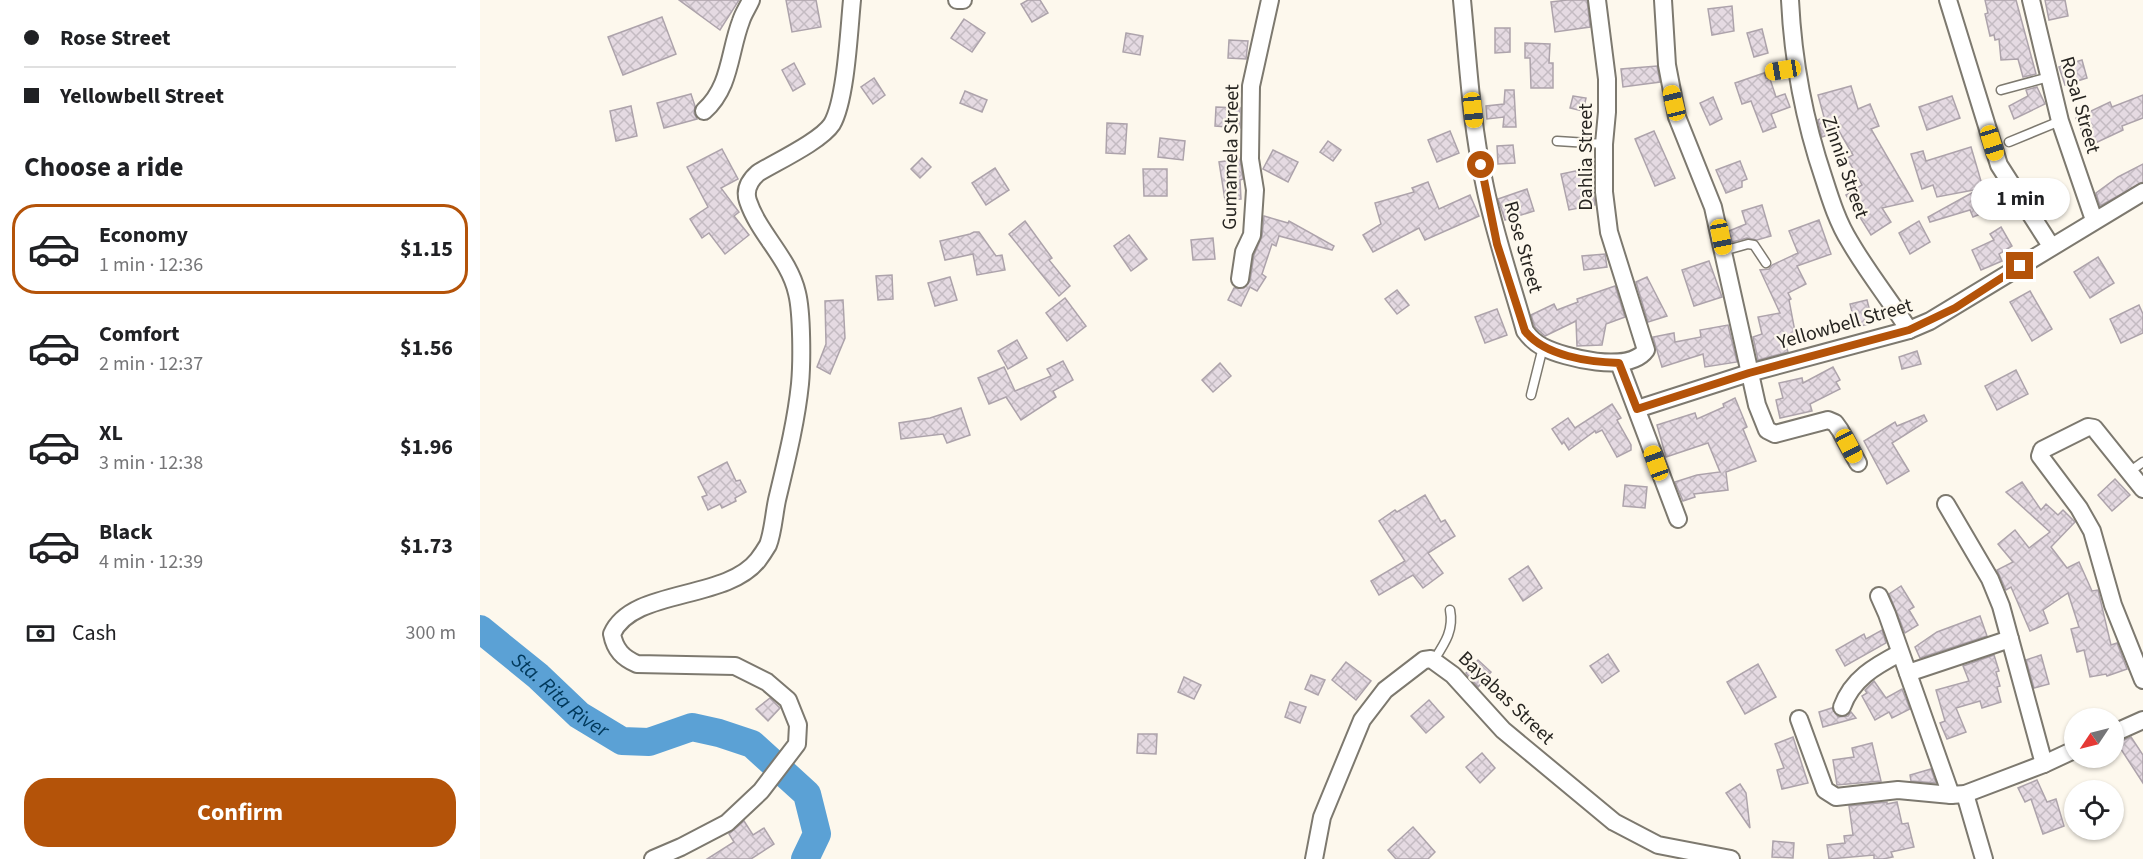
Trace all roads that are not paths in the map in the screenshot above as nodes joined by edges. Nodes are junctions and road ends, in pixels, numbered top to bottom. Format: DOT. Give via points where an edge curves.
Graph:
graph roads {
  1 [pos="751,0"];
  2 [pos="852,0"];
  3 [pos="957,0"];
  4 [pos="963,0"];
  5 [pos="1270,0"];
  6 [pos="1462,0"];
  7 [pos="1597,0"];
  8 [pos="1663,0"];
  9 [pos="1790,0"];
  10 [pos="1947,0"];
  11 [pos="2031,0"];
  12 [pos="1796,68"];
  13 [pos="1770,72"];
  14 [pos="2049,77"];
  15 [pos="2001,90"];
  16 [pos="704,111"];
  17 [pos="2060,121"];
  18 [pos="1557,141"];
  19 [pos="2009,142"];
  20 [pos="1604,144"];
  21 [pos="2143,192"];
  22 [pos="2094,220"];
  23 [pos="2051,246"];
  24 [pos="1724,251"];
  25 [pos="1766,263"];
  26 [pos="1240,279"];
  27 [pos="1909,330"];
  28 [pos="1543,347"];
  29 [pos="1619,363"];
  30 [pos="1749,373"];
  31 [pos="1531,395"];
  32 [pos="1637,409"];
  33 [pos="2143,462"];
  34 [pos="1858,463"];
  35 [pos="2129,472"];
  36 [pos="2143,489"];
  37 [pos="1946,504"];
  38 [pos="1678,519"];
  39 [pos="1879,596"];
  40 [pos="1450,610"];
  41 [pos="2010,639"];
  42 [pos="1900,653"];
  43 [pos="1434,660"];
  44 [pos="1908,674"];
  45 [pos="2143,680"];
  46 [pos="1842,707"];
  47 [pos="1799,719"];
  48 [pos="2143,720"];
  49 [pos="2124,729"];
  50 [pos="2064,755"];
  51 [pos="2044,764"];
  52 [pos="1958,794"];
  53 [pos="653,859"];
  54 [pos="1314,859"];
  55 [pos="1731,859"];
  56 [pos="1984,859"];
  1 -- 16 [label="street" via="741,21 727,75 718,96"];
  2 -- 53 [label="street" via="840,98 831,125 817,139 758,173 747,188 748,201 784,260 797,294 800,383 768,544 742,575 710,588 664,599 624,617 612,634 617,649 636,664 735,666 766,682 788,700 798,725 797,744 761,791 727,823"];
  3 -- 4 [label="street"];
  5 -- 26 [label="street, Gumamela Street" via="1250,94 1250,159 1255,190 1252,235 1244,252"];
  6 -- 28 [label="street, Rose Street" via="1475,132 1497,244 1525,331"];
  7 -- 20 [label="street, Dahlia Street" via="1607,79"];
  8 -- 24 [label="street" via="1665,45 1677,117 1713,207"];
  9 -- 12 [label="street, Zinnia Street"];
  10 -- 23 [label="street" via="1999,165"];
  11 -- 14 [label="street, Rosal Street"];
  12 -- 13 [label="lane"];
  12 -- 27 [label="street, Zinnia Street" via="1816,154 1837,218"];
  14 -- 15 [label="lane"];
  14 -- 17 [label="street, Rosal Street"];
  17 -- 19 [label="lane"];
  17 -- 22 [label="street, Rosal Street"];
  18 -- 20 [label="lane"];
  20 -- 29 [label="street, Dahlia Street" via="1609,232 1646,350 1642,356"];
  21 -- 22 [label="street, Yellowbell Street"];
  22 -- 23 [label="street, Yellowbell Street"];
  23 -- 27 [label="street, Yellowbell Street" via="1955,308"];
  24 -- 25 [label="lane" via="1754,245"];
  24 -- 30 [label="street"];
  27 -- 30 [label="street, Yellowbell Street"];
  28 -- 29 [label="street" via="1598,362"];
  28 -- 31 [label="lane"];
  29 -- 32 [label="street"];
  30 -- 32 [label="street, Yellowbell Street"];
  30 -- 34 [label="street" via="1767,430 1775,434 1828,420 1840,430"];
  32 -- 38 [label="street"];
  33 -- 35 [label="lane"];
  35 -- 36 [label="street"];
  35 -- 45 [label="street" via="2094,428 2088,427 2045,447 2040,456 2092,531 2113,604"];
  37 -- 41 [label="street" via="1990,579"];
  39 -- 42 [label="street"];
  40 -- 43 [label="lane" via="1451,627"];
  41 -- 44 [label="street"];
  41 -- 51 [label="street"];
  42 -- 44 [label="street"];
  42 -- 46 [label="street" via="1877,665 1852,686"];
  43 -- 54 [label="street, Bayabas Street" via="1424,660 1385,690 1362,720 1322,817"];
  43 -- 55 [label="street, Bayabas Street" via="1453,675 1503,730 1614,822 1658,845"];
  44 -- 52 [label="street"];
  47 -- 52 [label="street" via="1829,794 1836,797 1898,790"];
  48 -- 49 [label="street"];
  50 -- 51 [label="street"];
  51 -- 52 [label="street"];
  52 -- 56 [label="street"];
}
